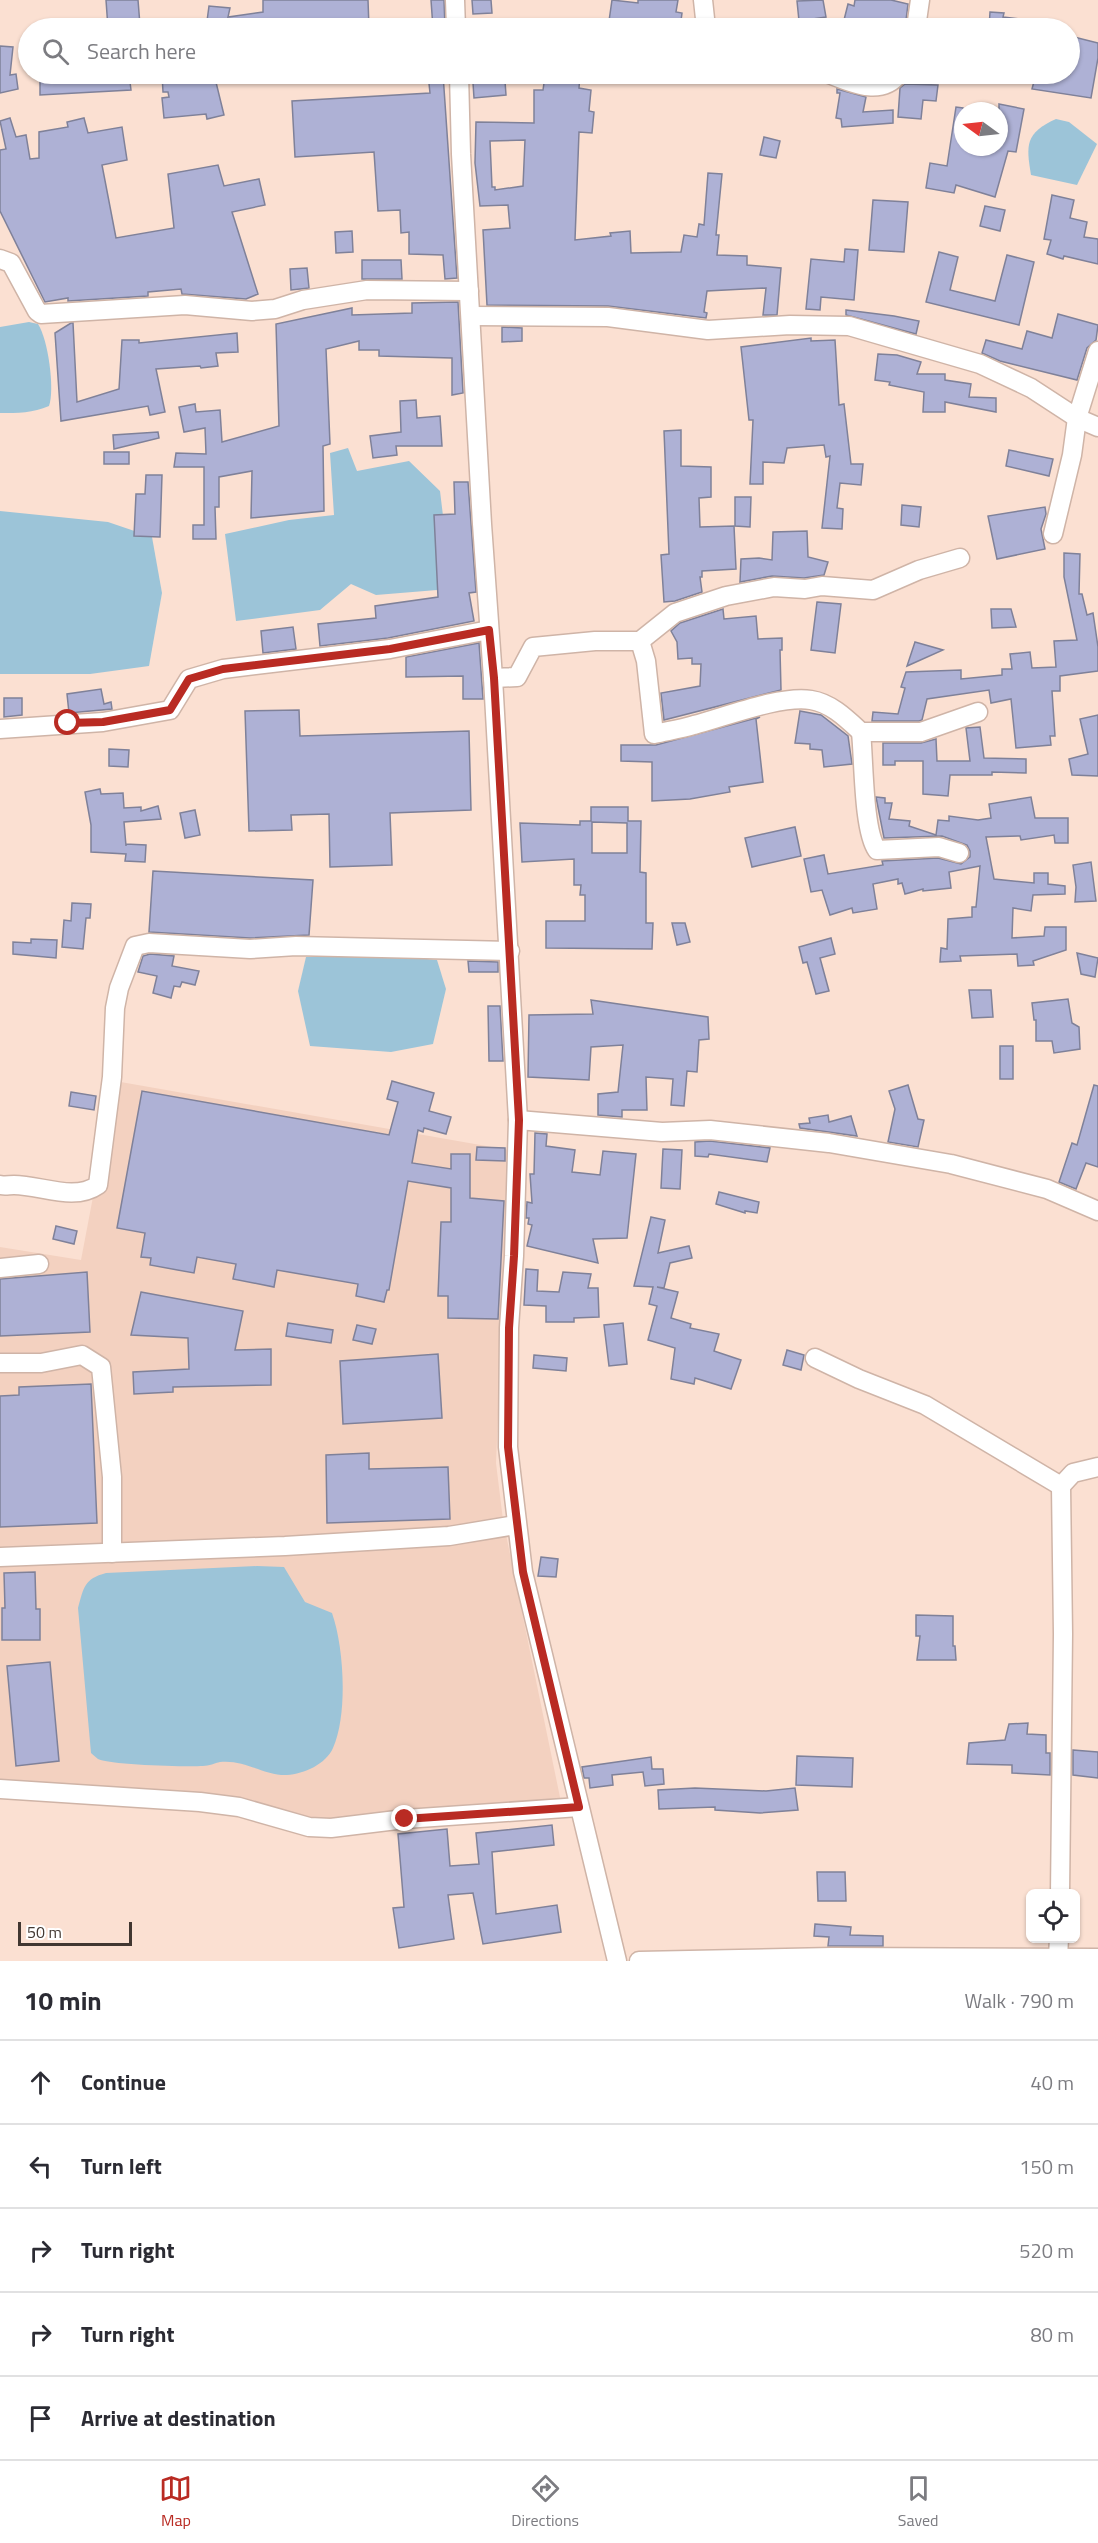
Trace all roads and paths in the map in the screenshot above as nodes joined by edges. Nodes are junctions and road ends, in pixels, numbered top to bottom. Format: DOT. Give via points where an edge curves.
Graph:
graph roads {
  1 [pos="455,0"];
  2 [pos="704,0"];
  3 [pos="920,0"];
  4 [pos="456,18"];
  5 [pos="705,18"];
  6 [pos="917,18"];
  7 [pos="459,84"];
  8 [pos="856,84"];
  9 [pos="886,84"];
  10 [pos="0,259"];
  11 [pos="469,291"];
  12 [pos="471,316"];
  13 [pos="1098,351"];
  14 [pos="1077,418"];
  15 [pos="1098,427"];
  16 [pos="1053,534"];
  17 [pos="960,558"];
  18 [pos="489,630"];
  19 [pos="640,641"];
  20 [pos="494,678"];
  21 [pos="978,712"];
  22 [pos="0,729"];
  23 [pos="861,732"];
  24 [pos="958,853"];
  25 [pos="510,951"];
  26 [pos="519,1120"];
  27 [pos="1,1189"];
  28 [pos="1098,1211"];
  29 [pos="39,1264"];
  30 [pos="0,1268"];
  31 [pos="815,1358"];
  32 [pos="0,1363"];
  33 [pos="1098,1467"];
  34 [pos="1061,1486"];
  35 [pos="516,1525"];
  36 [pos="112,1553"];
  37 [pos="0,1557"];
  38 [pos="0,1789"];
  39 [pos="579,1807"];
  40 [pos="1060,1889"];
  41 [pos="1059,1943"];
  42 [pos="1058,1958"];
  43 [pos="1098,1958"];
  44 [pos="617,1961"];
  45 [pos="639,1961"];
  1 -- 4 [label="street"];
  2 -- 5 [label="street"];
  3 -- 6 [label="street"];
  7 -- 11 [label="street"];
  8 -- 9 [label="street"];
  10 -- 11 [label="street" via="11,263 41,314 185,305 252,311 367,290"];
  11 -- 12 [label="street"];
  12 -- 14 [label="street" via="608,317 708,330 849,326 980,364 1031,388"];
  12 -- 18 [label="street"];
  13 -- 14 [label="street"];
  14 -- 15 [label="street"];
  14 -- 16 [label="street"];
  17 -- 19 [label="street" via="873,590 774,587 726,596 675,614"];
  18 -- 20 [label="street"];
  18 -- 22 [label="street" via="378,650 223,669 189,679 170,710 103,722"];
  19 -- 20 [label="street" via="533,647 517,677"];
  19 -- 23 [label="street" via="654,734 758,707 811,700 833,708"];
  20 -- 25 [label="street"];
  21 -- 23 [label="street" via="921,732"];
  23 -- 24 [label="street" via="868,822 871,842 877,850 939,847"];
  25 -- 26 [label="street"];
  25 -- 27 [label="street" via="296,946 250,949 149,943 135,946 115,1008 112,1077 98,1185 88,1192 13,1185"];
  26 -- 28 [label="street" via="662,1132 710,1130 829,1143 951,1164 1047,1189"];
  26 -- 35 [label="street" via="508,1376 508,1447"];
  29 -- 30 [label="street"];
  31 -- 34 [label="street" via="925,1405"];
  32 -- 36 [label="street" via="40,1363 82,1355 101,1367 112,1477"];
  33 -- 34 [label="street" via="1073,1473"];
  34 -- 40 [label="street"];
  35 -- 36 [label="street" via="449,1536"];
  35 -- 39 [label="street" via="523,1572"];
  36 -- 37 [label="street"];
  38 -- 39 [label="street" via="200,1802 239,1807 309,1827 331,1828"];
  39 -- 44 [label="street"];
  41 -- 42 [label="street"];
  42 -- 43 [label="street"];
  42 -- 45 [label="street"];
}
